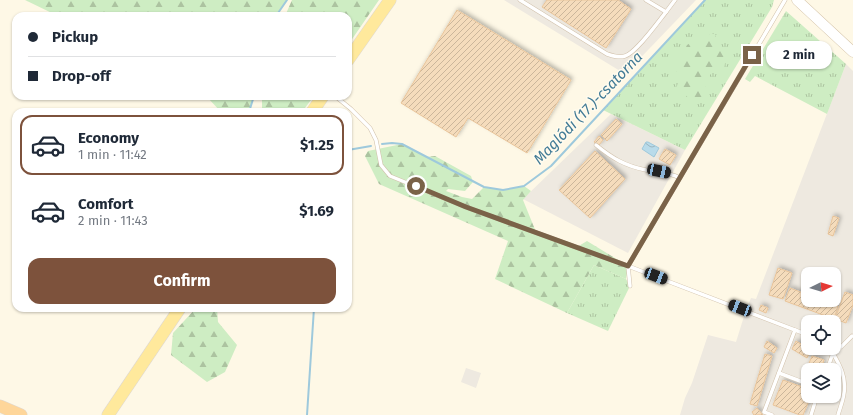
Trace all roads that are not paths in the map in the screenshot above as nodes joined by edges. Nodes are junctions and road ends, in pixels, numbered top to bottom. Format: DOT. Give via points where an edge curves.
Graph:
graph roads {
  1 [pos="390,0"];
  2 [pos="520,0"];
  3 [pos="646,0"];
  4 [pos="675,0"];
  5 [pos="785,0"];
  6 [pos="797,0"];
  7 [pos="666,12"];
  8 [pos="853,52"];
  9 [pos="352,54"];
  10 [pos="340,100"];
  11 [pos="349,108"];
  12 [pos="352,111"];
  13 [pos="596,145"];
  14 [pos="680,178"];
  15 [pos="628,266"];
  16 [pos="630,286"];
  17 [pos="177,312"];
  18 [pos="795,330"];
  19 [pos="801,332"];
  20 [pos="852,336"];
  21 [pos="841,347"];
  22 [pos="834,355"];
  23 [pos="779,373"];
  24 [pos="801,381"];
  25 [pos="815,403"];
  26 [pos="0,406"];
  27 [pos="21,415"];
  28 [pos="108,415"];
  29 [pos="772,415"];
  30 [pos="811,415"];
  31 [pos="838,415"];
  1 -- 9 [label="main road"];
  2 -- 7 [label="lane" via="607,54 618,57 634,51"];
  3 -- 7 [label="lane"];
  4 -- 7 [label="lane"];
  5 -- 14 [label="lane"];
  6 -- 8 [label="main road"];
  10 -- 11 [label="lane"];
  12 -- 15 [label="lane" via="370,128 376,140 381,166 390,176 466,207"];
  13 -- 14 [label="lane" via="625,164"];
  14 -- 15 [label="lane"];
  15 -- 16 [label="lane"];
  15 -- 18 [label="lane"];
  17 -- 28 [label="main road"];
  18 -- 19 [label="lane"];
  18 -- 23 [label="lane"];
  20 -- 21 [label="lane"];
  22 -- 31 [label="lane" via="842,370 844,383 844,395"];
  23 -- 24 [label="lane"];
  23 -- 29 [label="lane" via="764,412"];
  25 -- 30 [label="lane"];
  26 -- 27 [label="highway"];
}
